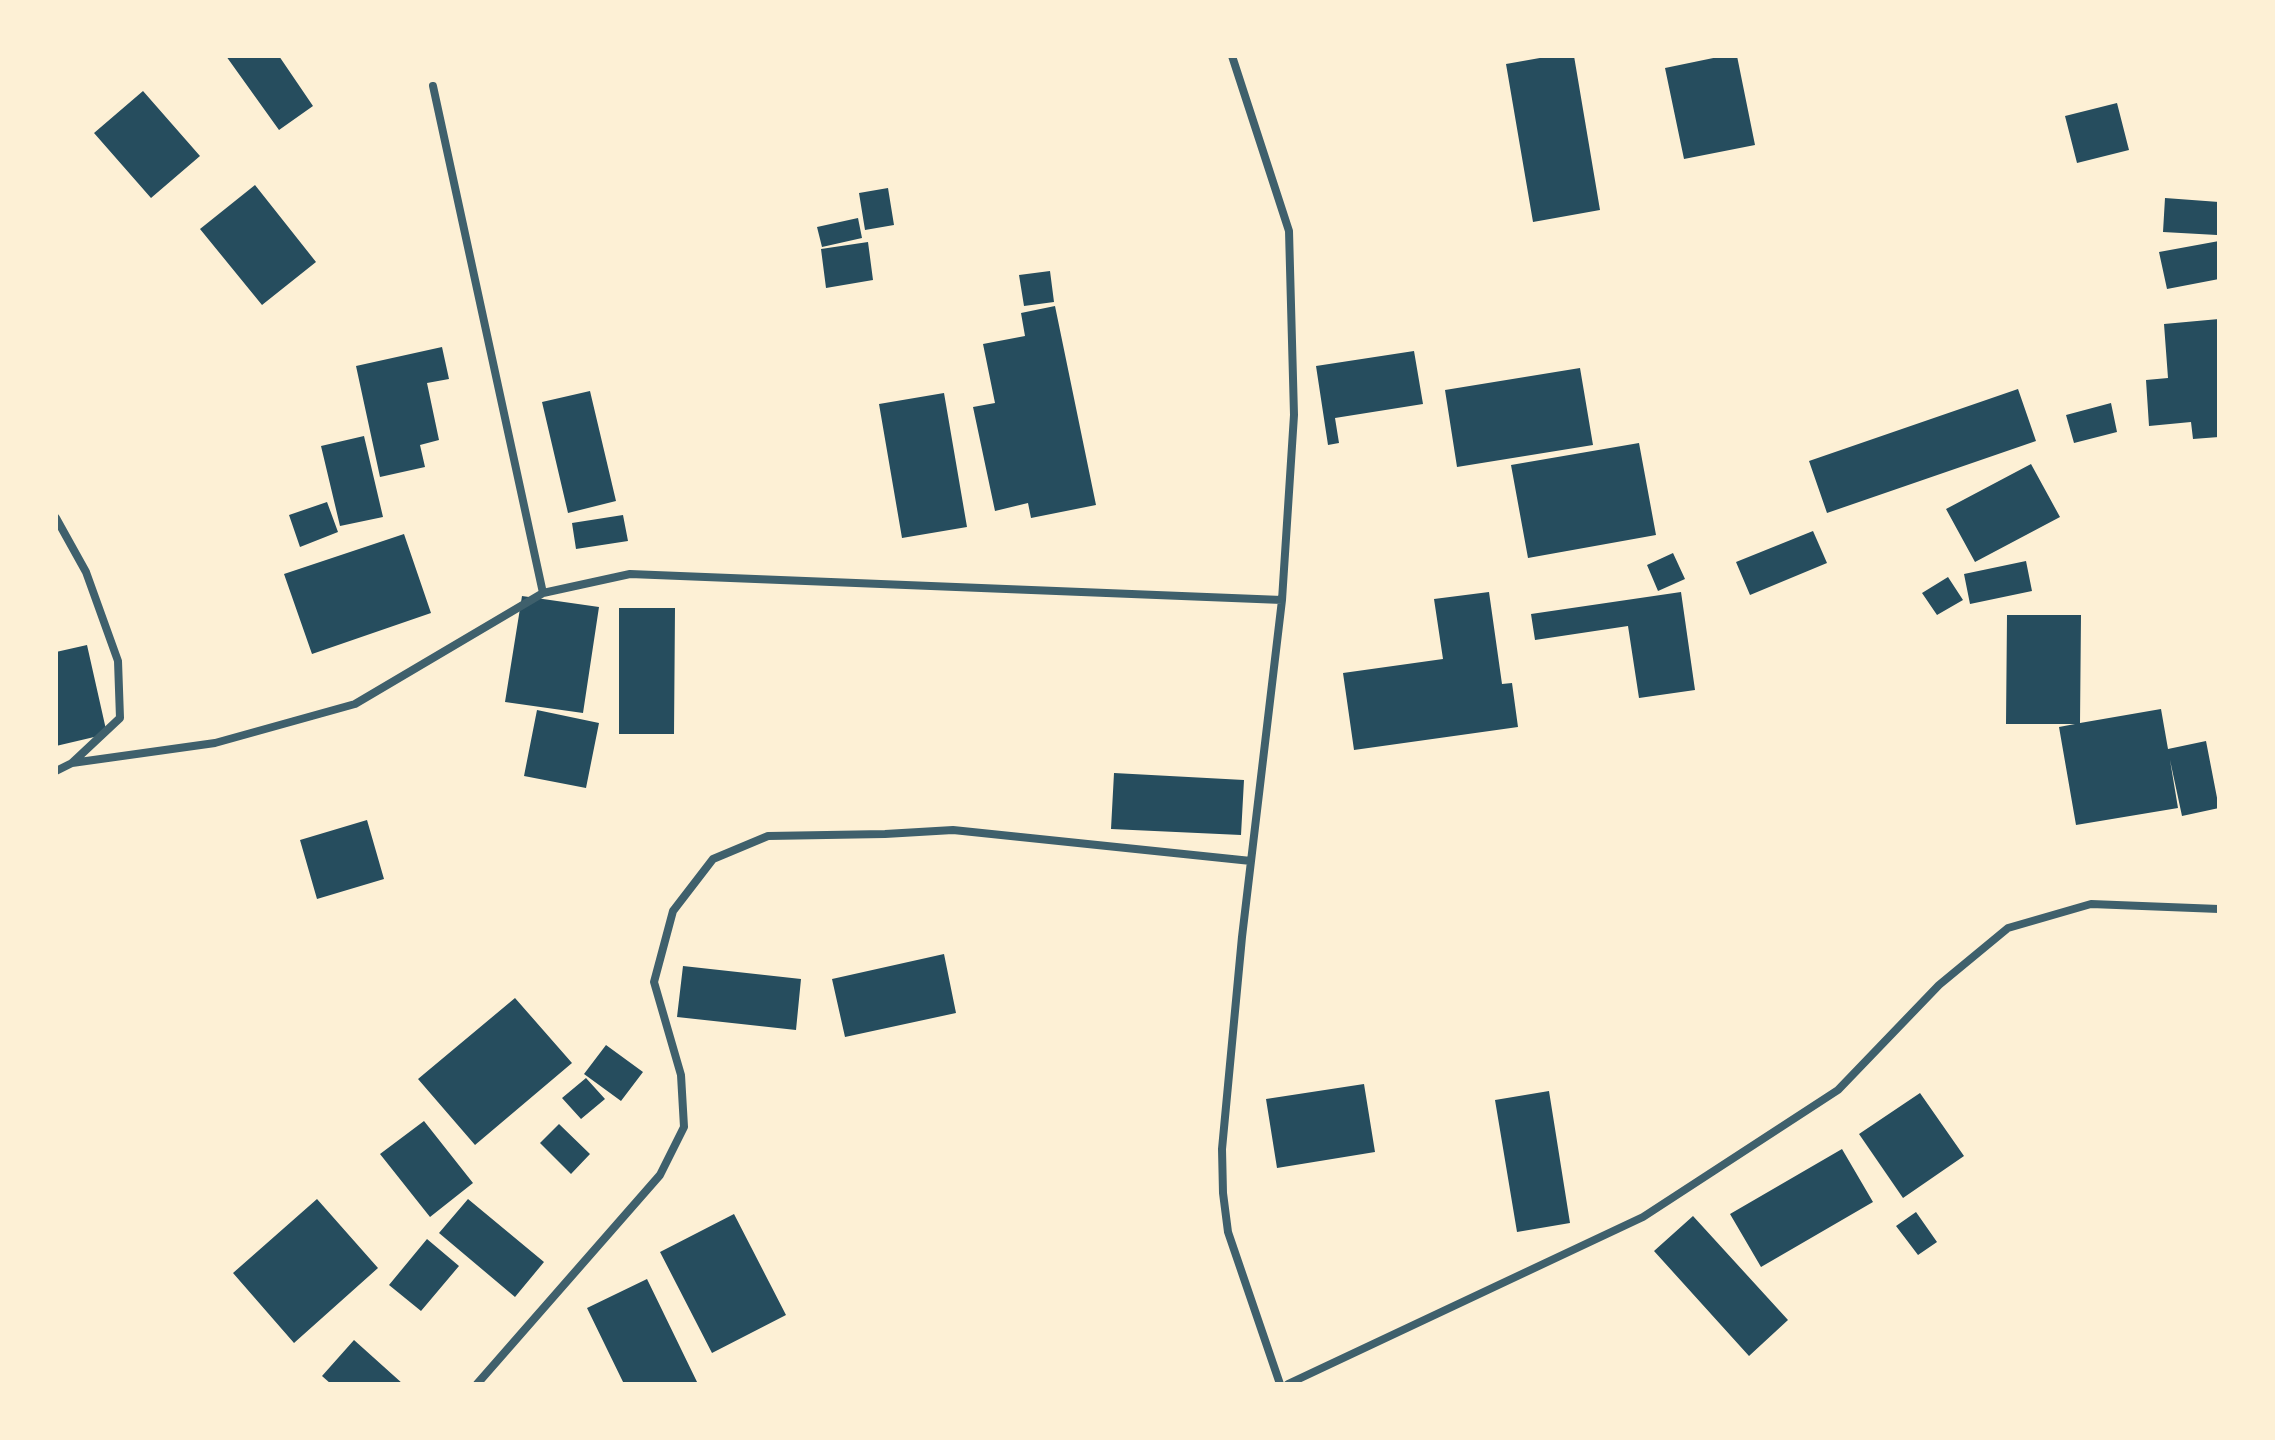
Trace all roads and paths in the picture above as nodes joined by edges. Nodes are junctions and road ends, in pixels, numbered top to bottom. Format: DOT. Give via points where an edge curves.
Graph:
graph roads {
  1 [pos="1232,56"];
  2 [pos="433,86"];
  3 [pos="56,518"];
  4 [pos="543,593"];
  5 [pos="1282,600"];
  6 [pos="72,763"];
  7 [pos="56,771"];
  8 [pos="1251,861"];
  9 [pos="2219,909"];
  10 [pos="477,1384"];
  11 [pos="1280,1384"];
  12 [pos="1288,1384"];
  1 -- 5 [label="street" via="1289,231 1294,415"];
  2 -- 4 [label="street"];
  3 -- 6 [label="street" via="86,572 118,661 120,718"];
  4 -- 5 [label="street" via="630,574"];
  4 -- 6 [label="street" via="355,704 215,743"];
  5 -- 8 [label="street"];
  6 -- 7 [label="street"];
  8 -- 10 [label="street" via="953,830 768,836 713,859 673,911 654,982 681,1075 684,1127 660,1175"];
  8 -- 11 [label="street" via="1222,1149 1223,1193 1228,1232"];
  9 -- 12 [label="street" via="2091,904 2008,928 1939,985 1838,1090 1643,1217"];
}
